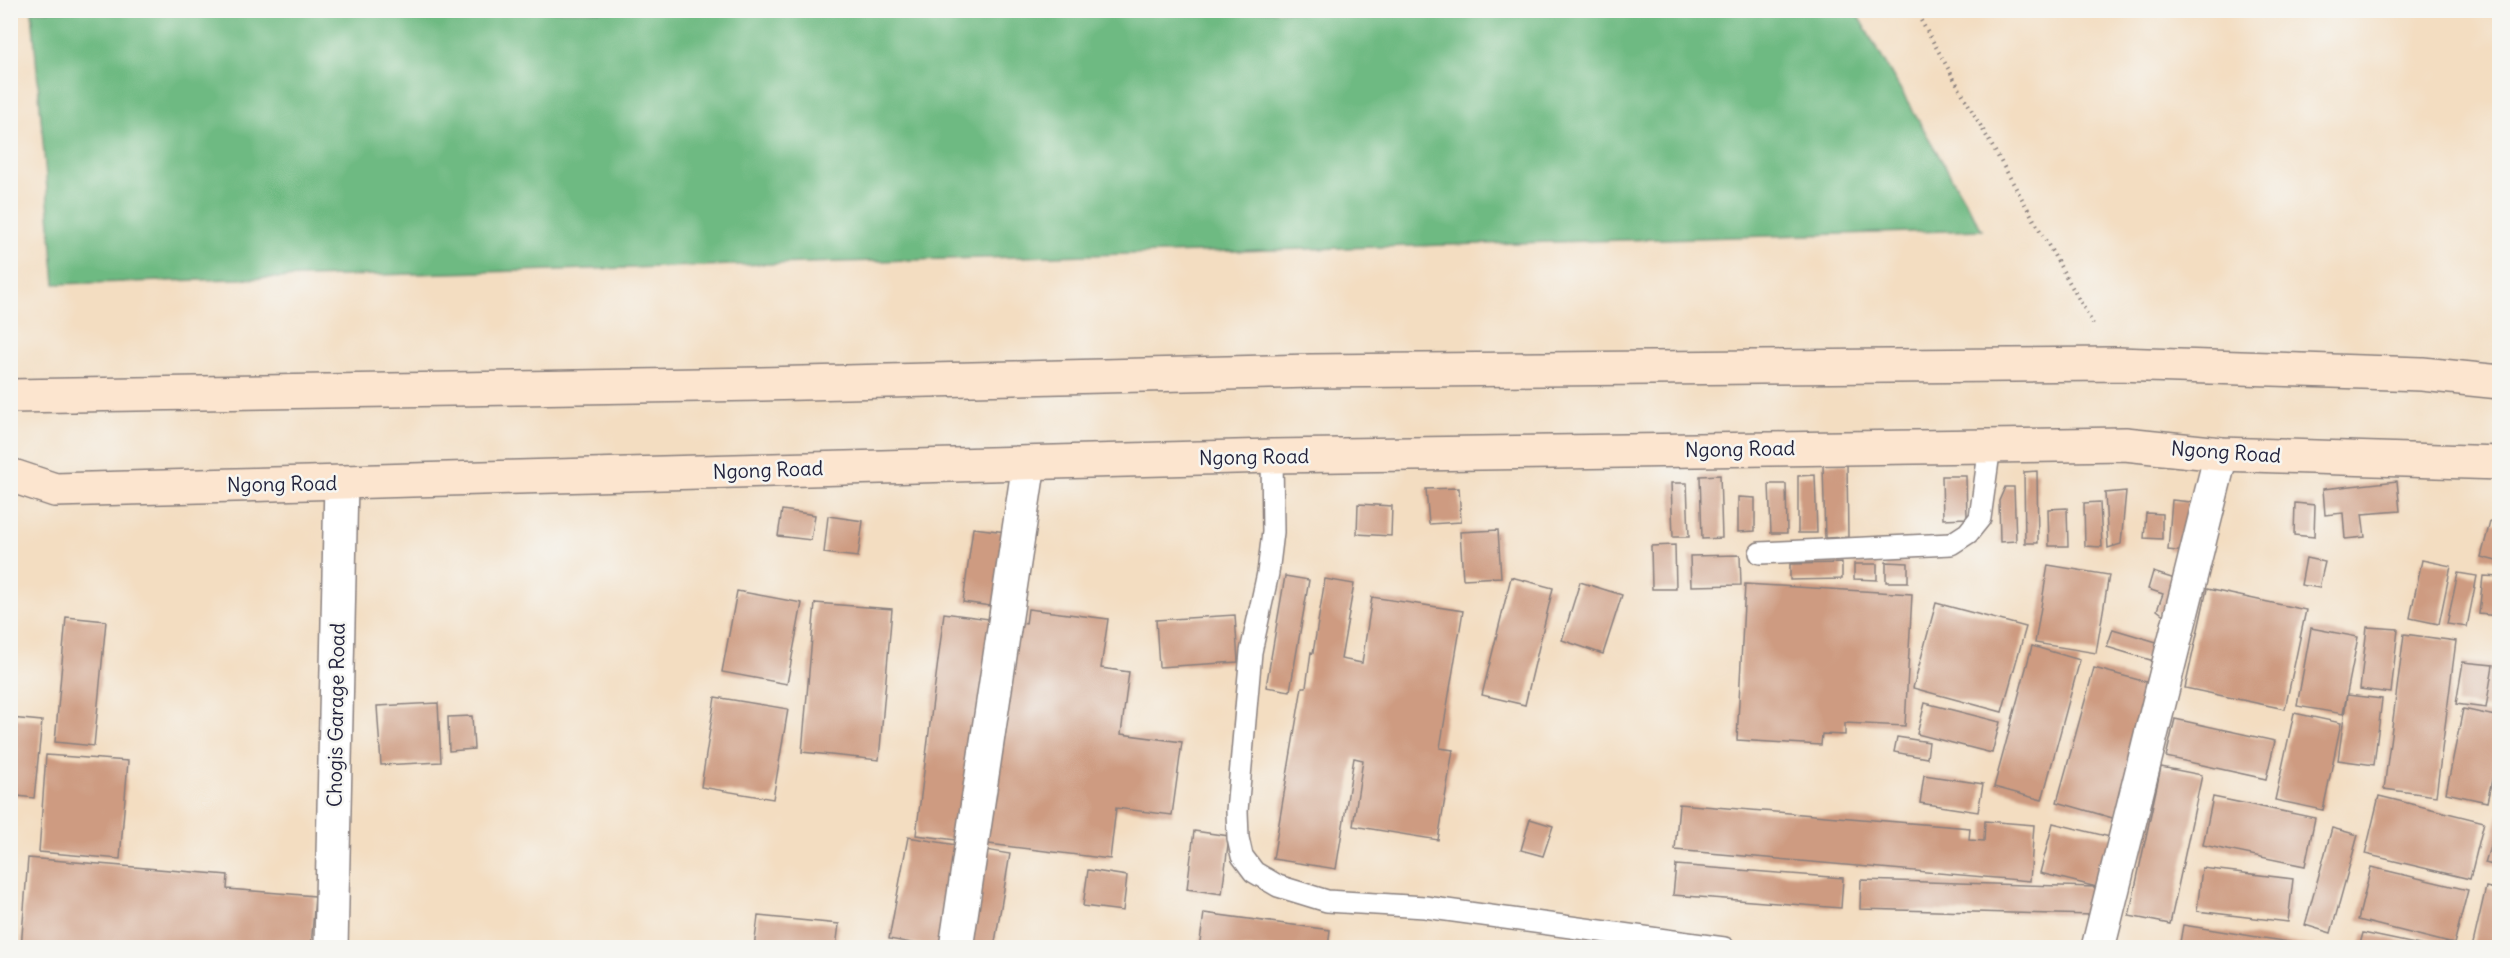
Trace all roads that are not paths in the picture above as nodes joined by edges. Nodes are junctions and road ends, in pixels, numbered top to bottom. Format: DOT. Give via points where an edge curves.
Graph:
graph roads {
  1 [pos="2499,382"];
  2 [pos="10,396"];
  3 [pos="1990,446"];
  4 [pos="2221,454"];
  5 [pos="1272,456"];
  6 [pos="1029,463"];
  7 [pos="2499,464"];
  8 [pos="10,475"];
  9 [pos="341,483"];
  10 [pos="1760,554"];
  11 [pos="331,948"];
  12 [pos="956,948"];
  13 [pos="1724,948"];
  14 [pos="2098,948"];
  1 -- 2 [label="main road" via="2422,374 2116,364 1311,371"];
  3 -- 4 [label="main road, Ngong Road" via="2125,444"];
  3 -- 5 [label="main road, Ngong Road"];
  3 -- 10 [label="lane" via="1980,518 1968,533 1951,544"];
  4 -- 7 [label="main road, Ngong Road"];
  4 -- 14 [label="street"];
  5 -- 6 [label="main road, Ngong Road"];
  5 -- 13 [label="lane" via="1273,532 1251,652 1237,811 1242,856 1254,872 1278,886 1327,901 1425,907"];
  6 -- 9 [label="main road, Ngong Road"];
  6 -- 12 [label="street"];
  8 -- 9 [label="main road, Ngong Road" via="55,490"];
  9 -- 11 [label="street, Chogis Garage Road"];
}
